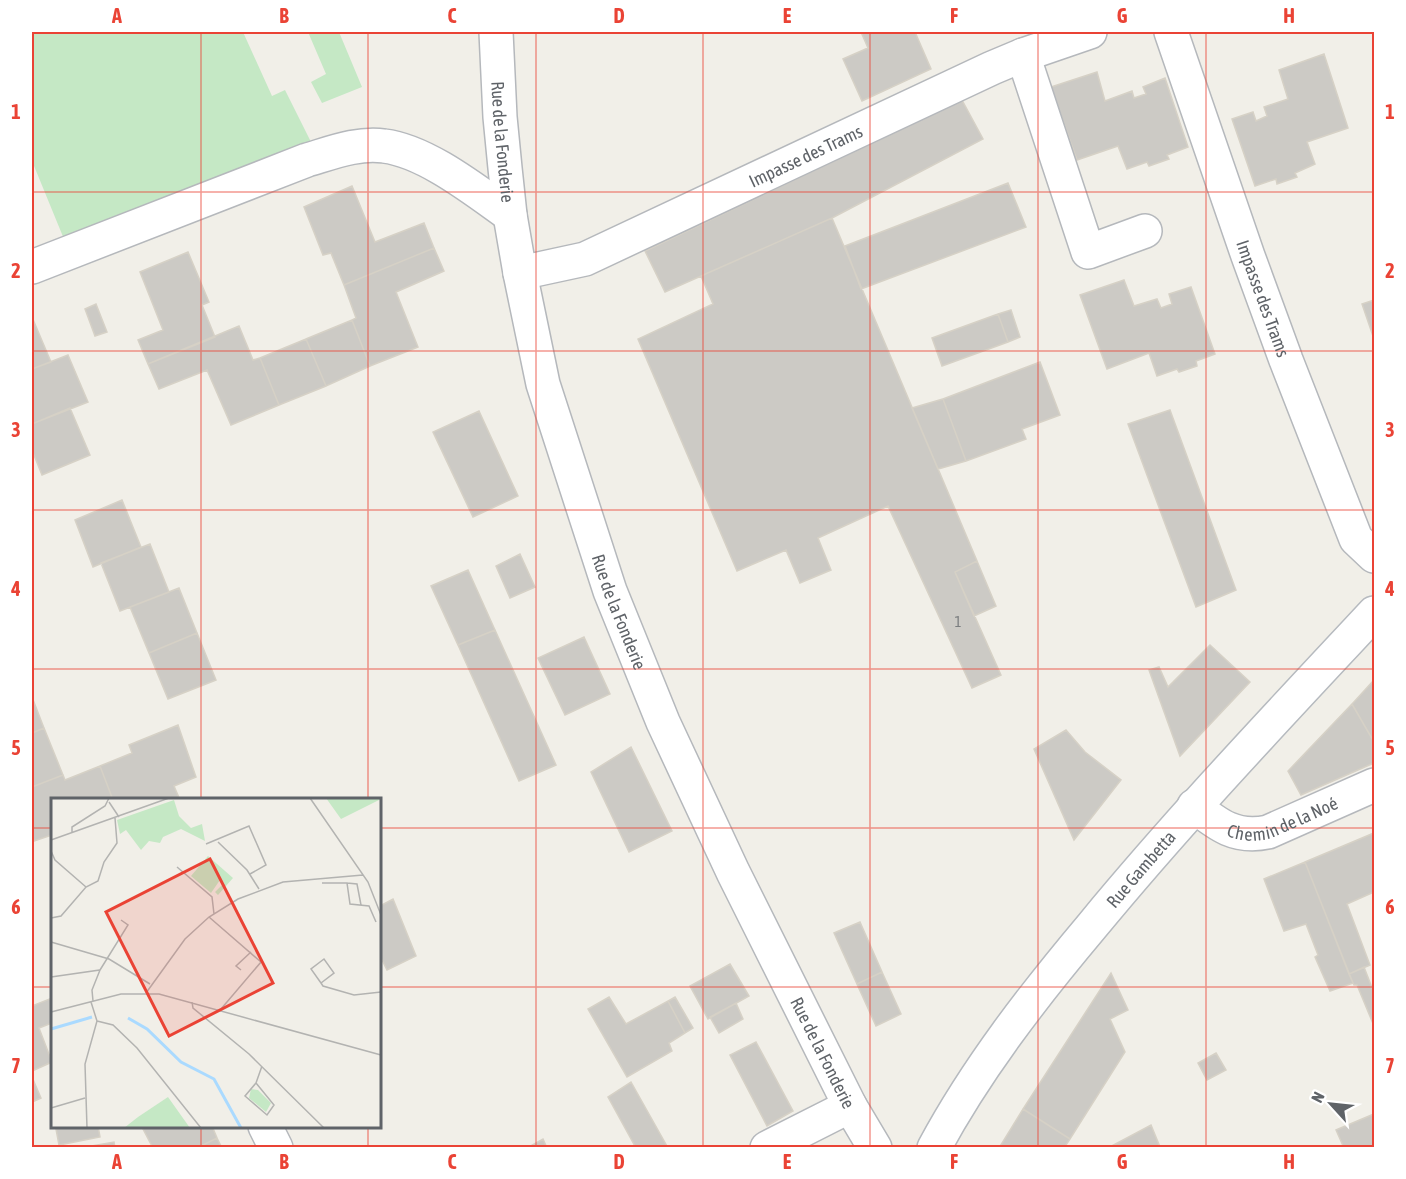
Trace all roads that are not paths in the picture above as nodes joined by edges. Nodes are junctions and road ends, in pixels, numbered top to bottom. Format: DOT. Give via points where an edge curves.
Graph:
graph roads {
  1 [pos="496,32"];
  2 [pos="1090,32"];
  3 [pos="1171,32"];
  4 [pos="1023,55"];
  5 [pos="510,215"];
  6 [pos="1145,231"];
  7 [pos="32,267"];
  8 [pos="520,273"];
  9 [pos="1374,556"];
  10 [pos="1374,613"];
  11 [pos="1374,785"];
  12 [pos="1194,806"];
  13 [pos="850,1106"];
  14 [pos="266,1128"];
  15 [pos="276,1148"];
  16 [pos="767,1148"];
  17 [pos="875,1148"];
  18 [pos="934,1148"];
  1 -- 5 [label="street, Rue de la Fonderie"];
  2 -- 4 [label="street, Impasse des Trams"];
  3 -- 9 [label="street, Impasse des Trams" via="1286,360 1356,539"];
  4 -- 6 [label="street" via="1088,252"];
  4 -- 8 [label="street, Impasse des Trams" via="585,259"];
  5 -- 7 [label="street" via="416,155 384,146 354,148 307,160"];
  5 -- 8 [label="street, Rue de la Fonderie"];
  8 -- 13 [label="street, Rue de la Fonderie" via="543,384 610,591 663,722"];
  10 -- 12 [label="street, Rue Gambetta"];
  11 -- 12 [label="street, Chemin de la Noé" via="1254,835 1232,831"];
  12 -- 18 [label="street, Rue Gambetta" via="1035,994"];
  13 -- 16 [label="street"];
  13 -- 17 [label="street, Rue de la Fonderie"];
  14 -- 15 [label="street"];
}
